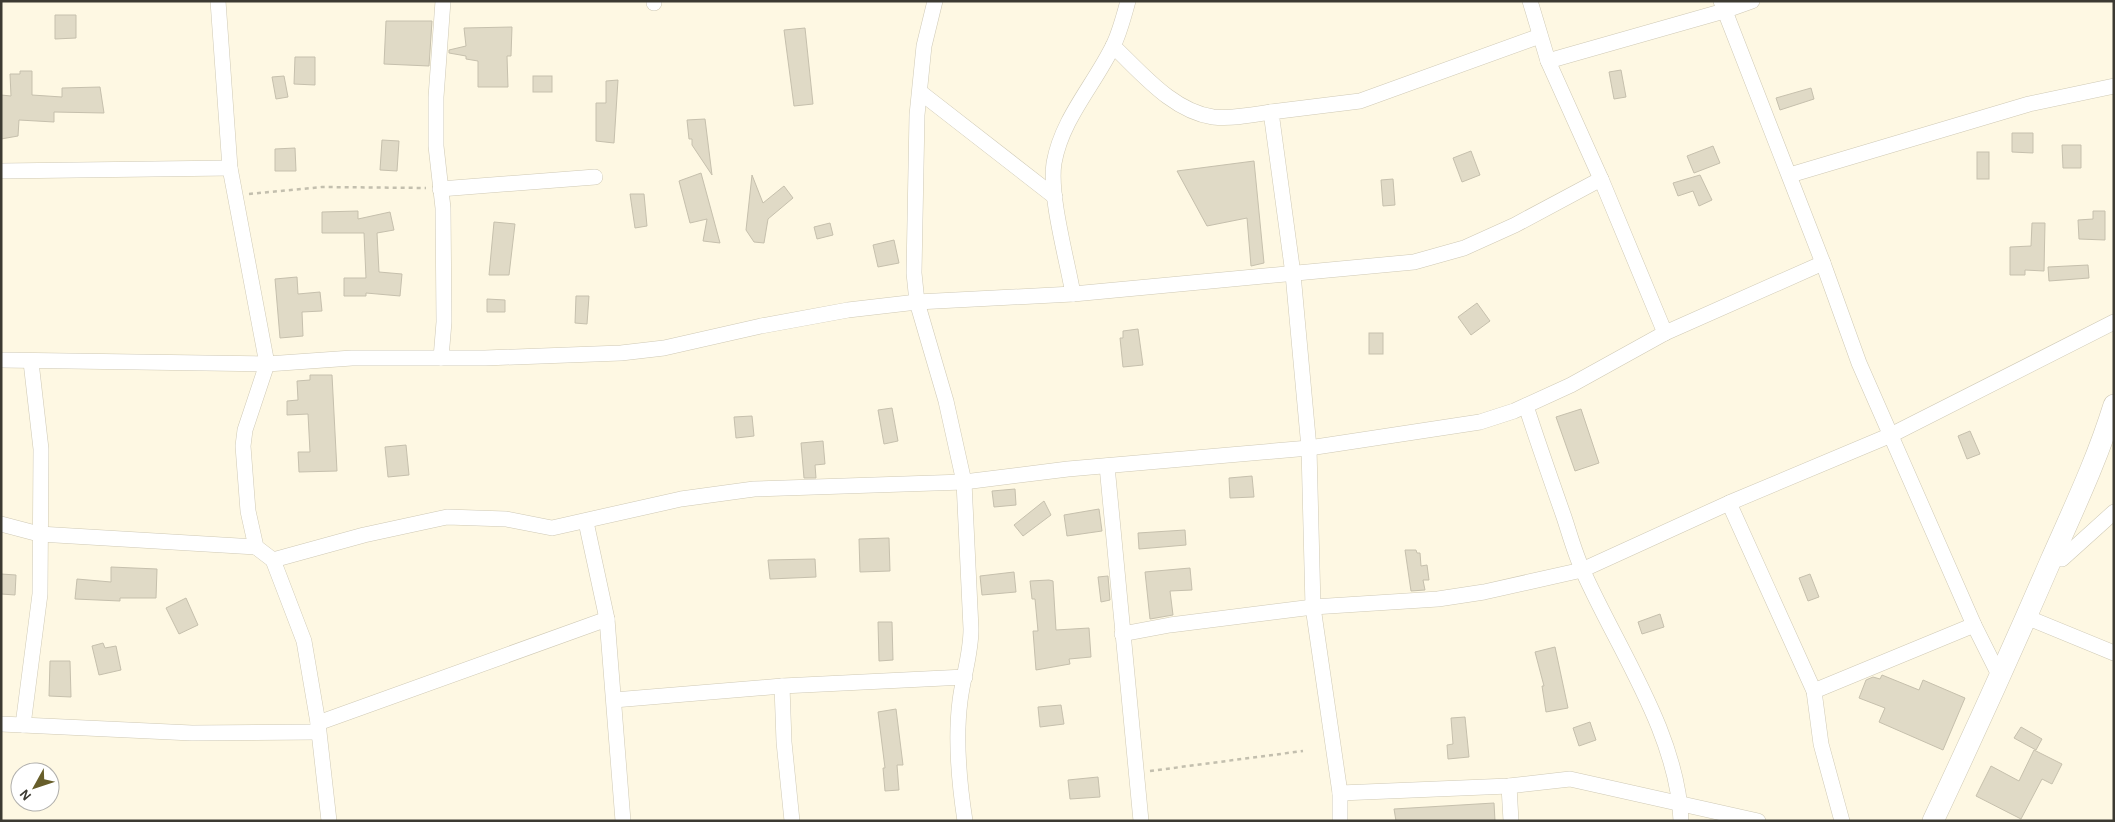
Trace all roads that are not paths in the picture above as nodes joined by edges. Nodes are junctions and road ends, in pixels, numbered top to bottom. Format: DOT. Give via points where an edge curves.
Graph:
graph roads {
  1 [pos="218,1"];
  2 [pos="444,1"];
  3 [pos="935,1"];
  4 [pos="1128,1"];
  5 [pos="1530,1"];
  6 [pos="1752,1"];
  7 [pos="1723,6"];
  8 [pos="1540,36"];
  9 [pos="1113,46"];
  10 [pos="1548,61"];
  11 [pos="2114,86"];
  12 [pos="920,92"];
  13 [pos="1271,112"];
  14 [pos="230,168"];
  15 [pos="1,171"];
  16 [pos="1790,175"];
  17 [pos="595,177"];
  18 [pos="1601,179"];
  19 [pos="440,189"];
  20 [pos="1055,197"];
  21 [pos="1823,263"];
  22 [pos="1293,274"];
  23 [pos="1073,294"];
  24 [pos="917,302"];
  25 [pos="2114,322"];
  26 [pos="1665,333"];
  27 [pos="441,358"];
  28 [pos="1,360"];
  29 [pos="31,362"];
  30 [pos="267,364"];
  31 [pos="2114,405"];
  32 [pos="1526,406"];
  33 [pos="1891,435"];
  34 [pos="1309,448"];
  35 [pos="1107,466"];
  36 [pos="964,482"];
  37 [pos="1729,503"];
  38 [pos="2114,512"];
  39 [pos="586,522"];
  40 [pos="1,524"];
  41 [pos="39,534"];
  42 [pos="256,547"];
  43 [pos="2052,558"];
  44 [pos="273,560"];
  45 [pos="1582,570"];
  46 [pos="1314,608"];
  47 [pos="2026,617"];
  48 [pos="607,619"];
  49 [pos="1974,626"];
  50 [pos="1122,634"];
  51 [pos="2114,653"];
  52 [pos="964,677"];
  53 [pos="2000,677"];
  54 [pos="782,686"];
  55 [pos="1814,691"];
  56 [pos="614,700"];
  57 [pos="1,724"];
  58 [pos="23,725"];
  59 [pos="318,728"];
  60 [pos="1509,786"];
  61 [pos="1340,792"];
  62 [pos="1681,803"];
  63 [pos="329,821"];
  64 [pos="623,821"];
  65 [pos="792,821"];
  66 [pos="965,821"];
  67 [pos="1141,821"];
  68 [pos="1340,821"];
  69 [pos="1511,821"];
  70 [pos="1681,821"];
  71 [pos="1758,821"];
  72 [pos="1842,821"];
  73 [pos="1933,821"];
  1 -- 14 [label="street"];
  2 -- 19 [label="street" via="436,97"];
  3 -- 12 [label="street" via="924,46"];
  4 -- 9 [label="street"];
  5 -- 8 [label="street"];
  6 -- 7 [label="street"];
  7 -- 10 [label="street"];
  7 -- 16 [label="street"];
  8 -- 10 [label="street"];
  8 -- 13 [label="street" via="1360,101"];
  9 -- 13 [label="street" via="1163,92 1190,110 1213,117"];
  9 -- 20 [label="street" via="1060,140 1054,163"];
  10 -- 18 [label="street"];
  11 -- 16 [label="street" via="2029,104"];
  12 -- 20 [label="street"];
  12 -- 24 [label="street" via="914,273"];
  13 -- 22 [label="street"];
  14 -- 15 [label="street"];
  14 -- 30 [label="street"];
  16 -- 21 [label="street"];
  17 -- 19 [label="street"];
  18 -- 22 [label="street" via="1464,248 1414,262"];
  18 -- 26 [label="street"];
  19 -- 27 [label="street" via="444,322"];
  20 -- 23 [label="street"];
  21 -- 26 [label="street"];
  21 -- 33 [label="street" via="1859,364"];
  22 -- 23 [label="street"];
  22 -- 34 [label="street"];
  23 -- 24 [label="street"];
  24 -- 27 [label="street" via="848,310 664,348 621,353"];
  24 -- 36 [label="street" via="946,401"];
  25 -- 33 [label="street"];
  26 -- 32 [label="street"];
  27 -- 30 [label="street" via="352,358"];
  28 -- 29 [label="street"];
  29 -- 30 [label="street"];
  29 -- 41 [label="street" via="41,449"];
  30 -- 42 [label="street" via="245,430 244,446 248,511"];
  31 -- 43 [label="street" via="2088,481"];
  32 -- 34 [label="street" via="1480,422"];
  32 -- 45 [label="street"];
  33 -- 37 [label="street"];
  33 -- 49 [label="street"];
  34 -- 35 [label="street"];
  34 -- 46 [label="street"];
  35 -- 36 [label="street"];
  35 -- 50 [label="street"];
  36 -- 39 [label="street" via="754,489 680,500"];
  36 -- 52 [label="street" via="971,652"];
  37 -- 45 [label="street"];
  37 -- 55 [label="street"];
  38 -- 43 [label="street" via="2062,559"];
  39 -- 44 [label="street" via="552,528 506,519 447,517"];
  39 -- 48 [label="street"];
  40 -- 41 [label="street"];
  41 -- 42 [label="street"];
  41 -- 58 [label="street" via="40,594"];
  42 -- 44 [label="street"];
  43 -- 47 [label="street"];
  44 -- 59 [label="street" via="304,641"];
  45 -- 46 [label="street" via="1447,598"];
  45 -- 62 [label="street" via="1658,727"];
  46 -- 50 [label="street"];
  46 -- 61 [label="street"];
  47 -- 51 [label="street"];
  47 -- 53 [label="street"];
  48 -- 56 [label="street"];
  48 -- 59 [label="street"];
  49 -- 53 [label="street"];
  49 -- 55 [label="street"];
  50 -- 67 [label="street"];
  52 -- 54 [label="street"];
  52 -- 66 [label="street" via="959,718 960,786"];
  53 -- 73 [label="street"];
  54 -- 56 [label="street"];
  54 -- 65 [label="street"];
  55 -- 72 [label="street" via="1821,744"];
  56 -- 64 [label="street"];
  57 -- 58 [label="street"];
  58 -- 59 [label="street" via="192,733"];
  59 -- 63 [label="street"];
  60 -- 61 [label="street"];
  60 -- 62 [label="street" via="1570,779"];
  60 -- 69 [label="street"];
  61 -- 68 [label="street"];
  62 -- 70 [label="street"];
  62 -- 71 [label="street"];
}
